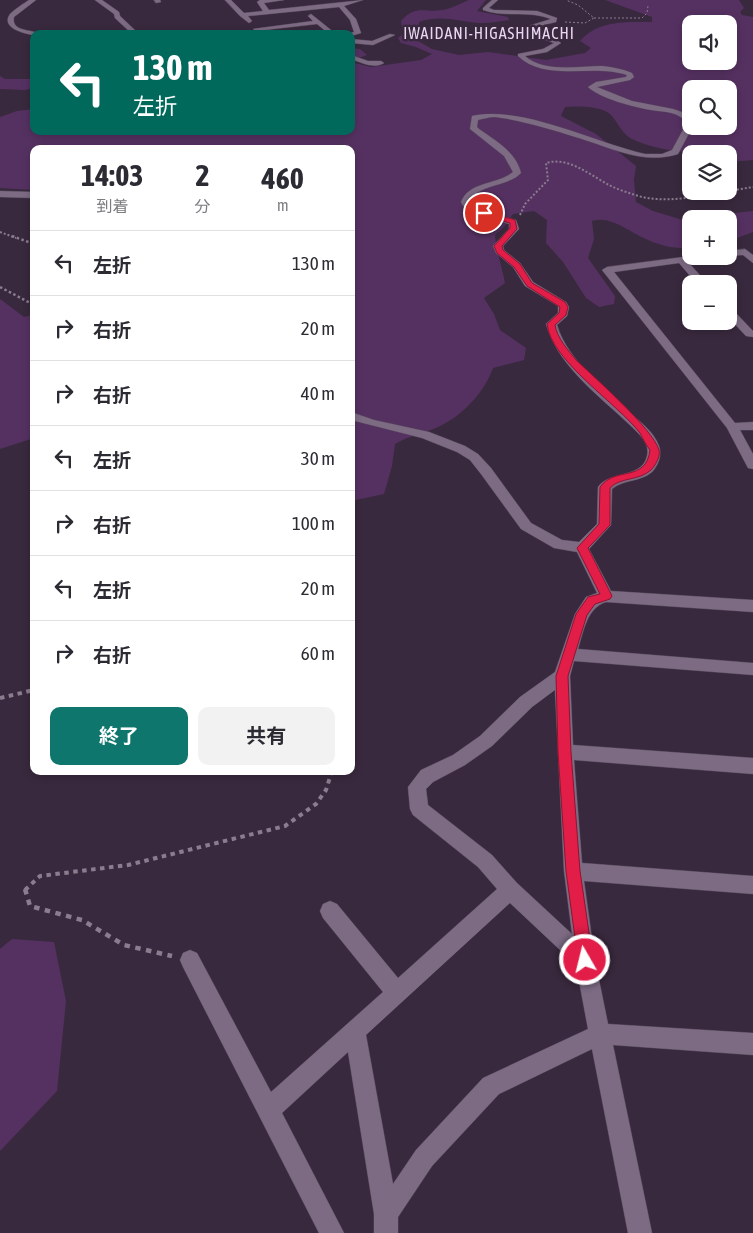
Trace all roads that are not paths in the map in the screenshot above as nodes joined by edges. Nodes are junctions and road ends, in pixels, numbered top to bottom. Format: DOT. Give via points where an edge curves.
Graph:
graph roads {
  1 [pos="33,0"];
  2 [pos="98,0"];
  3 [pos="228,0"];
  4 [pos="281,0"];
  5 [pos="360,0"];
  6 [pos="495,0"];
  7 [pos="340,5"];
  8 [pos="302,9"];
  9 [pos="267,12"];
  10 [pos="242,15"];
  11 [pos="317,22"];
  12 [pos="132,30"];
  13 [pos="257,30"];
  14 [pos="265,30"];
  15 [pos="328,30"];
  16 [pos="30,33"];
  17 [pos="355,33"];
  18 [pos="392,35"];
  19 [pos="355,41"];
  20 [pos="355,59"];
  21 [pos="381,63"];
  22 [pos="0,194"];
  23 [pos="30,195"];
  24 [pos="737,253"];
  25 [pos="681,260"];
  26 [pos="753,260"];
  27 [pos="695,275"];
  28 [pos="737,320"];
  29 [pos="752,335"];
  30 [pos="355,417"];
  31 [pos="753,426"];
  32 [pos="732,427"];
  33 [pos="753,465"];
  34 [pos="582,548"];
  35 [pos="606,596"];
  36 [pos="753,606"];
  37 [pos="568,654"];
  38 [pos="753,669"];
  39 [pos="562,676"];
  40 [pos="565,752"];
  41 [pos="753,766"];
  42 [pos="573,871"];
  43 [pos="753,885"];
  44 [pos="510,890"];
  45 [pos="330,911"];
  46 [pos="190,960"];
  47 [pos="585,960"];
  48 [pos="397,993"];
  49 [pos="355,1030"];
  50 [pos="600,1034"];
  51 [pos="753,1044"];
  52 [pos="268,1110"];
  53 [pos="386,1223"];
  54 [pos="332,1233"];
  55 [pos="640,1233"];
  1 -- 16 [label="street" via="11,16 10,23 18,30"];
  2 -- 12 [label="street" via="117,13"];
  3 -- 10 [label="street"];
  4 -- 9 [label="street" via="260,2"];
  5 -- 7 [label="street"];
  6 -- 34 [label="street" via="485,10 539,13 550,16 554,21 527,30 558,44 545,51 520,55 523,60 543,67 626,72 631,77 628,80 598,83 592,87 600,93 642,106 677,112 687,117 689,126 675,152 655,156 631,153 528,122 493,115 475,118 473,127 476,131 502,150 515,165 517,173 473,191 465,202 473,211 513,222 514,229 498,246 499,251 517,266 529,284 562,304 563,314 551,324 562,348 643,431 654,450 649,467 641,473 611,481 605,487 604,525"];
  7 -- 8 [label="street"];
  7 -- 17 [label="street" via="353,19 358,33"];
  8 -- 9 [label="street"];
  8 -- 11 [label="street"];
  9 -- 10 [label="street"];
  10 -- 13 [label="street"];
  11 -- 14 [label="street"];
  11 -- 15 [label="street"];
  18 -- 19 [label="street" via="373,43"];
  20 -- 21 [label="street"];
  22 -- 23 [label="street"];
  24 -- 26 [label="street" via="745,252"];
  25 -- 27 [label="street"];
  25 -- 32 [label="street" via="607,270"];
  28 -- 29 [label="street"];
  30 -- 34 [label="street" via="425,435 461,449 474,457 486,471 526,526 559,544"];
  31 -- 32 [label="street"];
  32 -- 33 [label="street"];
  34 -- 35 [label="street"];
  35 -- 36 [label="street"];
  35 -- 37 [label="street" via="592,600 582,614"];
  37 -- 38 [label="street"];
  37 -- 39 [label="street"];
  39 -- 40 [label="street"];
  39 -- 44 [label="street" via="526,702 486,741 459,760 427,776 417,787 419,810 485,861"];
  40 -- 41 [label="street"];
  40 -- 42 [label="street"];
  42 -- 43 [label="street"];
  42 -- 47 [label="street"];
  44 -- 47 [label="street"];
  44 -- 48 [label="street"];
  45 -- 48 [label="street"];
  46 -- 52 [label="street"];
  47 -- 50 [label="street"];
  48 -- 49 [label="street"];
  49 -- 52 [label="street"];
  49 -- 53 [label="street"];
  50 -- 51 [label="street"];
  50 -- 53 [label="street" via="491,1086 424,1158"];
  50 -- 55 [label="street"];
  52 -- 54 [label="street"];
}
